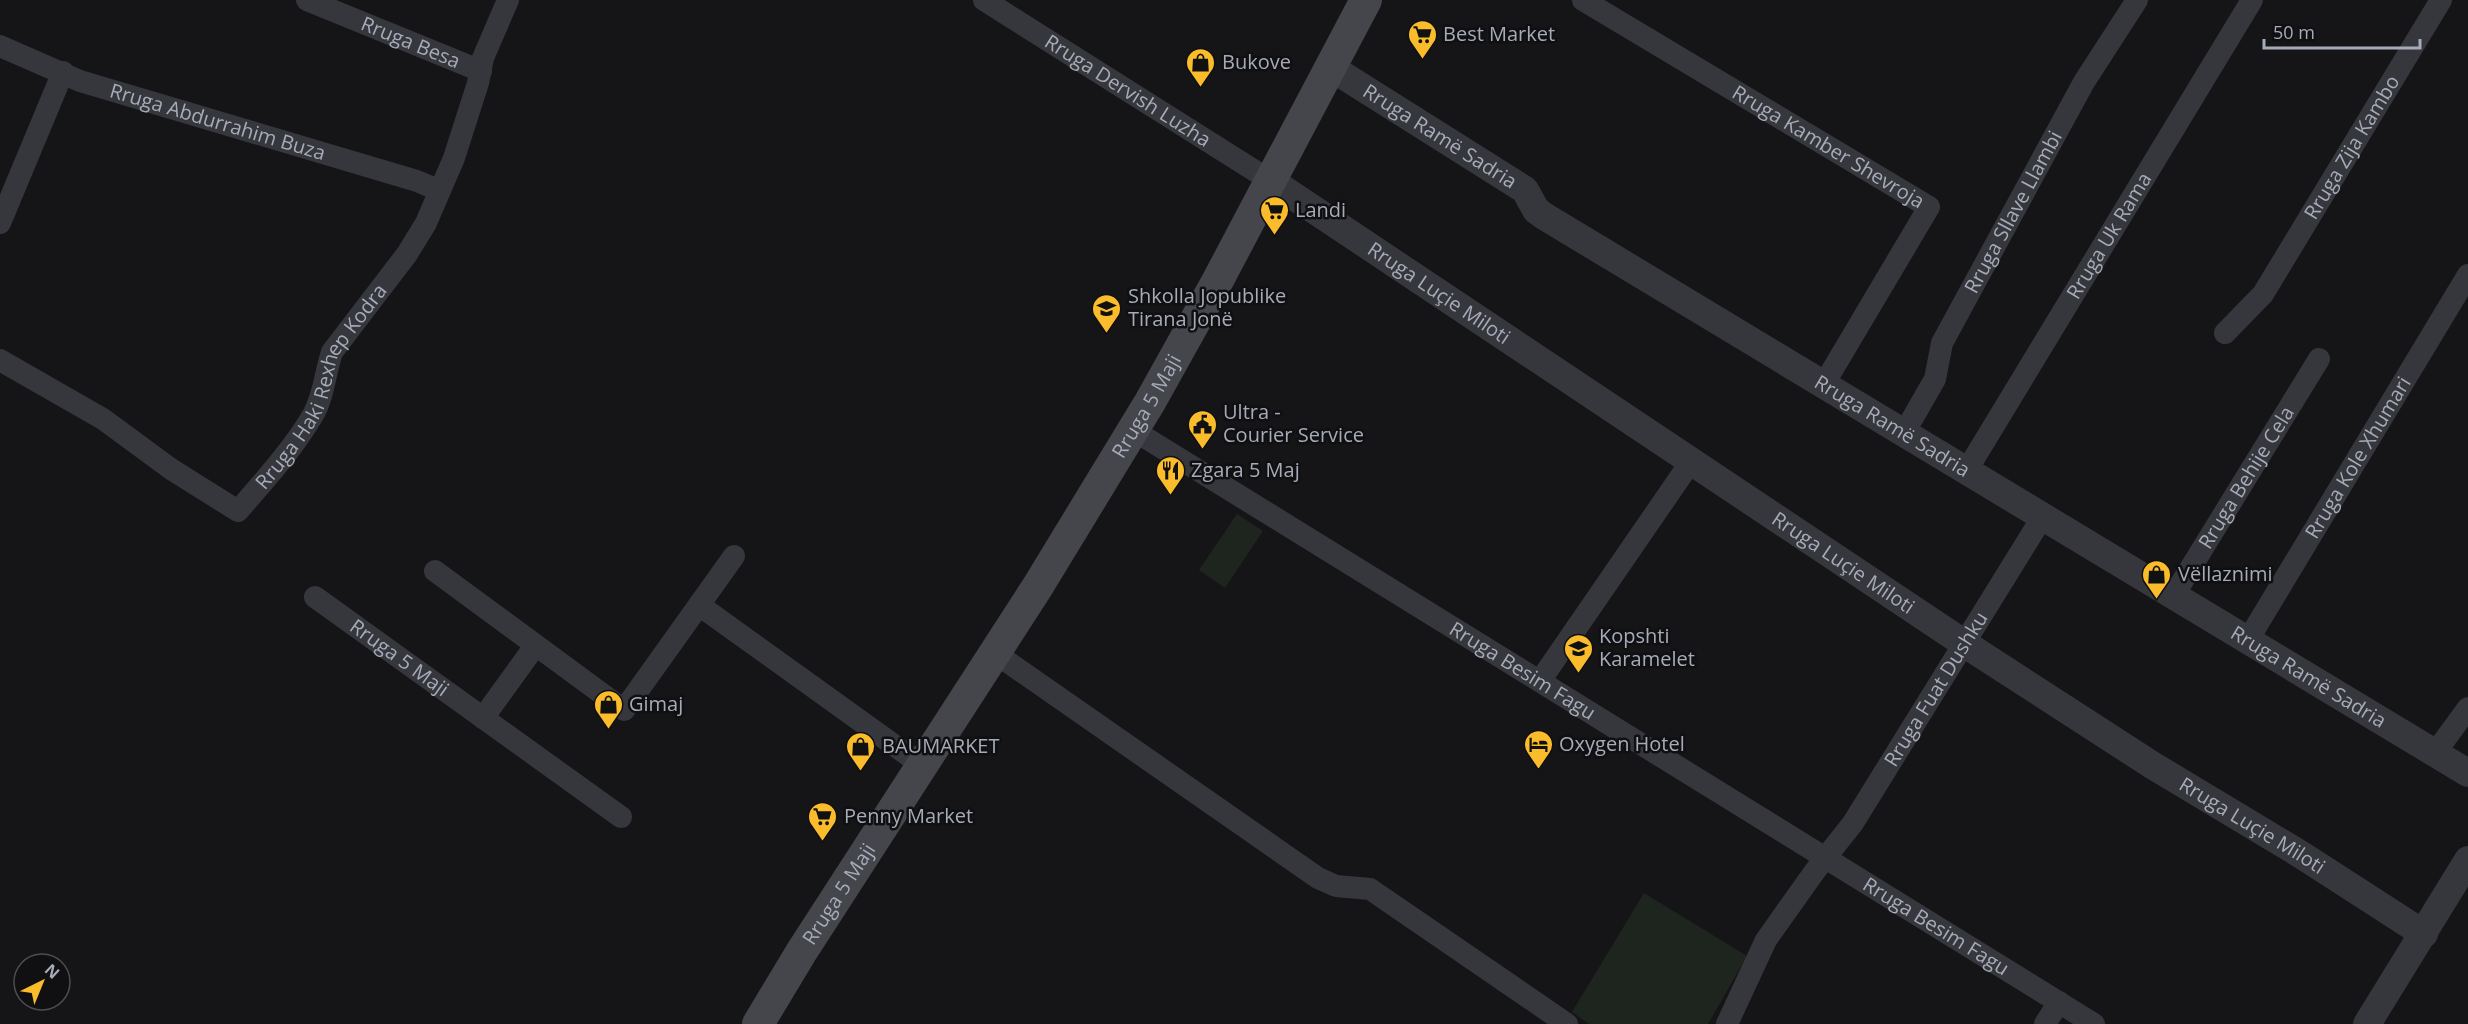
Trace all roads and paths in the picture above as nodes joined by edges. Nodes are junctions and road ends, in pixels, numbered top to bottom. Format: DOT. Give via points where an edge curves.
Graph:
graph roads {
  1 [pos="307,0"];
  2 [pos="508,0"];
  3 [pos="984,0"];
  4 [pos="1366,0"];
  5 [pos="1583,0"];
  6 [pos="2137,0"];
  7 [pos="2252,0"];
  8 [pos="2441,0"];
  9 [pos="0,46"];
  10 [pos="1330,67"];
  11 [pos="480,71"];
  12 [pos="63,72"];
  13 [pos="1271,181"];
  14 [pos="438,190"];
  15 [pos="3,216"];
  16 [pos="2468,275"];
  17 [pos="2225,333"];
  18 [pos="2319,359"];
  19 [pos="0,360"];
  20 [pos="1824,384"];
  21 [pos="1133,430"];
  22 [pos="1904,433"];
  23 [pos="1692,460"];
  24 [pos="1966,470"];
  25 [pos="2043,516"];
  26 [pos="734,556"];
  27 [pos="435,571"];
  28 [pos="2174,595"];
  29 [pos="315,597"];
  30 [pos="699,605"];
  31 [pos="2248,640"];
  32 [pos="1965,644"];
  33 [pos="535,646"];
  34 [pos="995,653"];
  35 [pos="1540,681"];
  36 [pos="2468,708"];
  37 [pos="483,718"];
  38 [pos="2435,753"];
  39 [pos="923,766"];
  40 [pos="2468,773"];
  41 [pos="621,817"];
  42 [pos="1826,858"];
  43 [pos="2468,860"];
  44 [pos="2424,934"];
  45 [pos="2059,1002"];
  46 [pos="758,1024"];
  47 [pos="1568,1024"];
  48 [pos="1727,1024"];
  49 [pos="2046,1024"];
  50 [pos="2094,1024"];
  51 [pos="2367,1024"];
  1 -- 11 [label="street, Rruga Besa"];
  2 -- 11 [label="street, Rruga Haki Rexhep Kodra"];
  3 -- 13 [label="street, Rruga Dervish Luzha"];
  4 -- 10 [label="main road, Rruga 5 Maji"];
  5 -- 20 [label="street, Rruga Kamber Shevroja" via="1929,207"];
  6 -- 22 [label="street, Rruga Sllave Llambi" via="2084,82 1942,343 1935,379"];
  7 -- 24 [label="street, Rruga Uk Rama"];
  8 -- 17 [label="street, Rruga Zija Kambo" via="2263,294"];
  9 -- 12 [label="street, Rruga Abdurrahim Buza"];
  10 -- 13 [label="main road, Rruga 5 Maji"];
  10 -- 20 [label="street, Rruga Ramë Sadria" via="1525,190 1536,210 1545,216"];
  11 -- 14 [label="street, Rruga Haki Rexhep Kodra" via="453,158"];
  12 -- 14 [label="street, Rruga Abdurrahim Buza" via="80,81"];
  12 -- 15 [label="street"];
  13 -- 21 [label="main road, Rruga 5 Maji"];
  13 -- 23 [label="street, Rruga Luçie Miloti"];
  14 -- 19 [label="street, Rruga Haki Rexhep Kodra" via="426,223 407,254 332,352 314,414 238,511 171,469 103,419"];
  16 -- 31 [label="street, Rruga Kole Xhumari"];
  18 -- 28 [label="street, Rruga Behije Cela"];
  20 -- 22 [label="street, Rruga Ramë Sadria"];
  21 -- 34 [label="main road, Rruga 5 Maji"];
  21 -- 35 [label="street, Rruga Besim Fagu"];
  22 -- 24 [label="street, Rruga Ramë Sadria"];
  23 -- 32 [label="street, Rruga Luçie Miloti"];
  23 -- 35 [label="street"];
  24 -- 25 [label="street, Rruga Ramë Sadria"];
  25 -- 28 [label="street, Rruga Ramë Sadria"];
  25 -- 32 [label="street, Rruga Fuat Dushku"];
  26 -- 30 [label="street"];
  27 -- 33 [label="street"];
  28 -- 31 [label="street, Rruga Ramë Sadria"];
  29 -- 37 [label="street, Rruga 5 Maji"];
  30 -- 33 [label="street" via="624,710"];
  30 -- 39 [label="street"];
  31 -- 38 [label="street, Rruga Ramë Sadria"];
  32 -- 42 [label="street, Rruga Fuat Dushku" via="1875,790"];
  32 -- 44 [label="street, Rruga Luçie Miloti"];
  33 -- 37 [label="street"];
  34 -- 39 [label="main road, Rruga 5 Maji"];
  34 -- 47 [label="street" via="1318,878 1336,886 1370,888"];
  35 -- 42 [label="street, Rruga Besim Fagu"];
  36 -- 38 [label="street"];
  37 -- 41 [label="street, Rruga 5 Maji"];
  38 -- 40 [label="street, Rruga Ramë Sadria"];
  39 -- 46 [label="main road, Rruga 5 Maji"];
  42 -- 45 [label="street, Rruga Besim Fagu"];
  42 -- 48 [label="street, Rruga Fuat Dushku" via="1767,940"];
  43 -- 44 [label="street"];
  44 -- 51 [label="street"];
  45 -- 49 [label="street"];
  45 -- 50 [label="street, Rruga Besim Fagu"];
}
